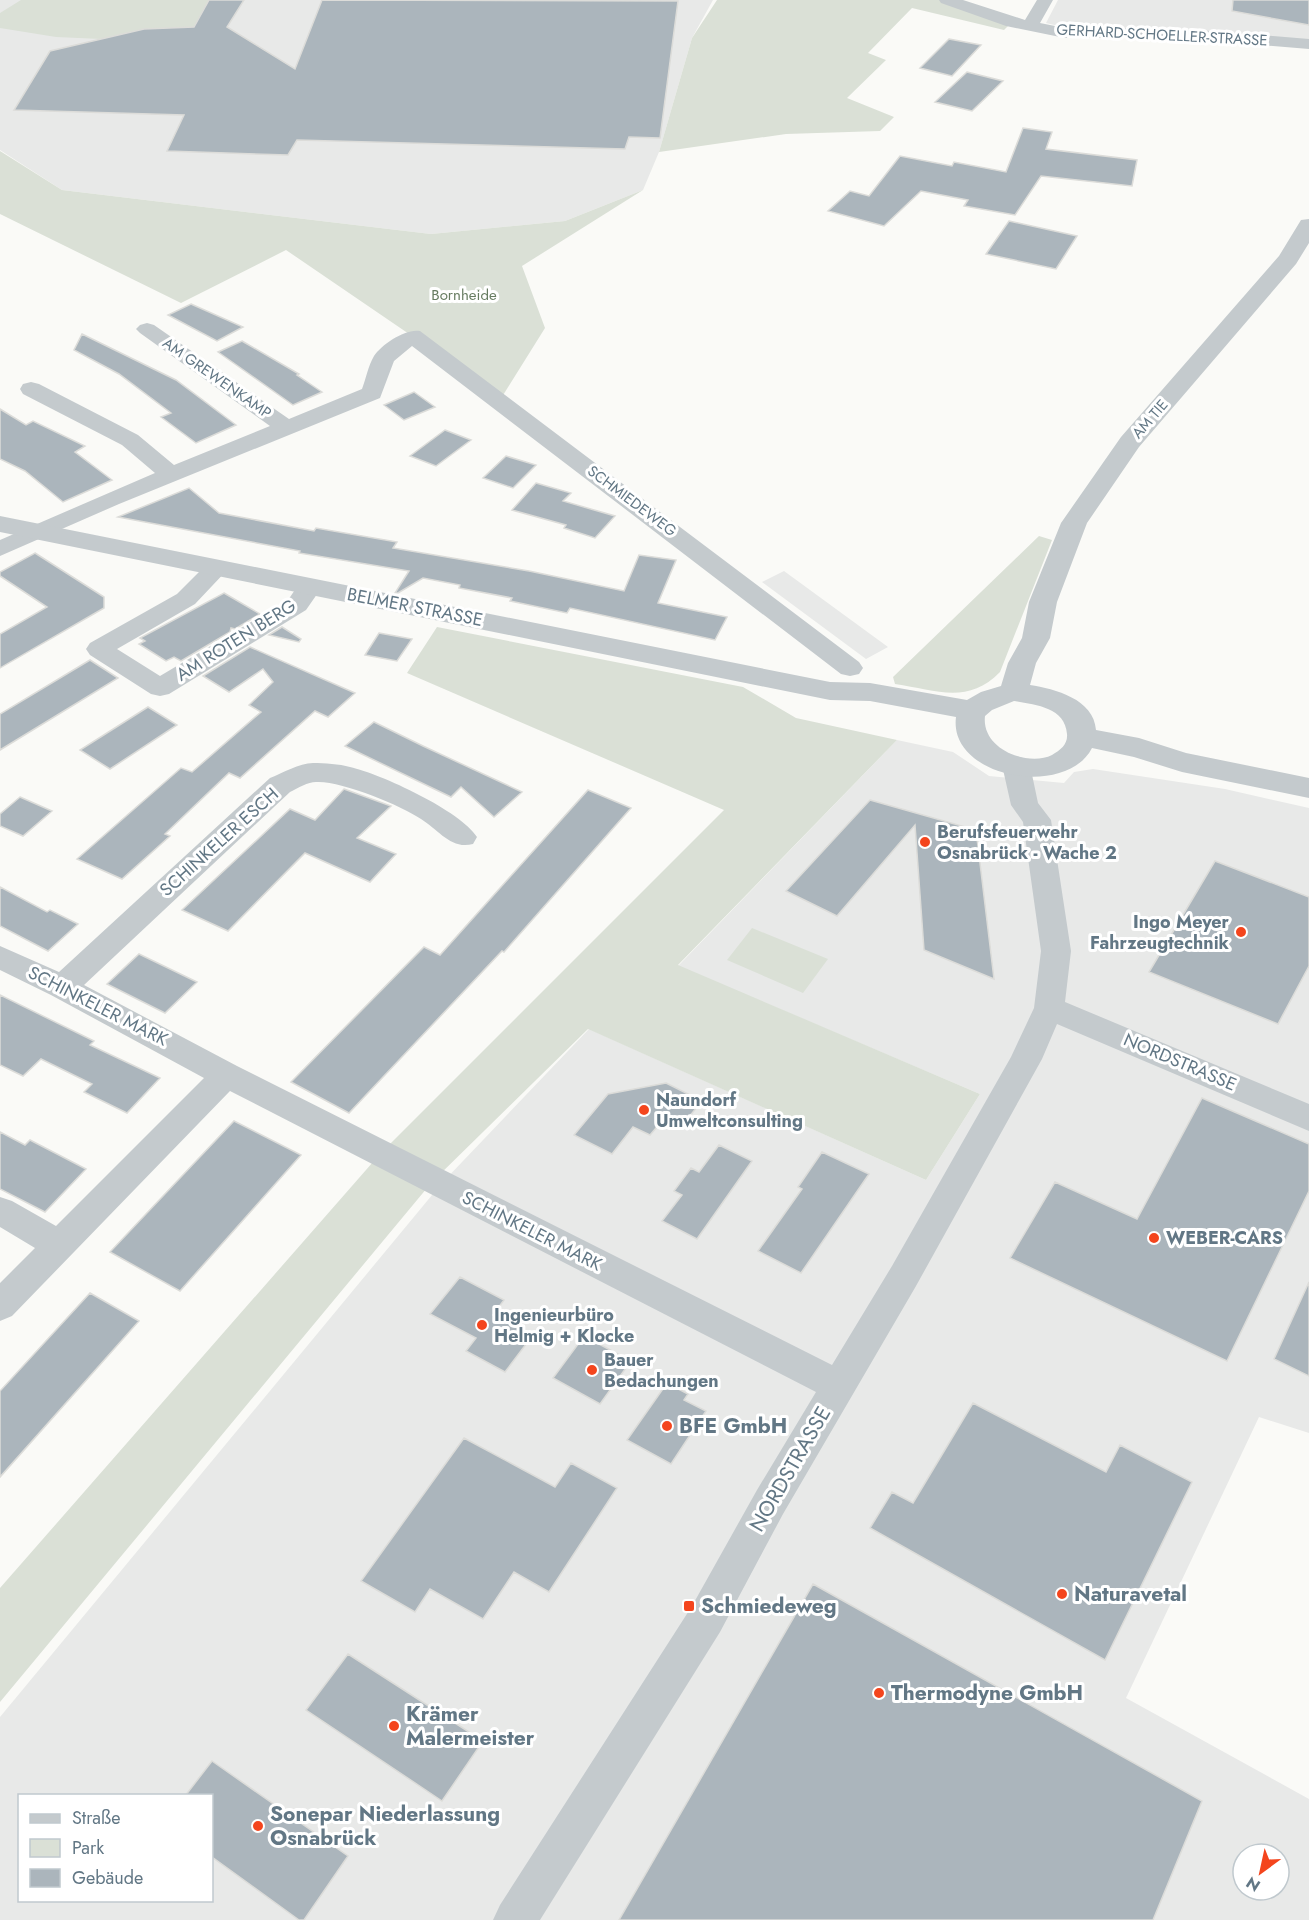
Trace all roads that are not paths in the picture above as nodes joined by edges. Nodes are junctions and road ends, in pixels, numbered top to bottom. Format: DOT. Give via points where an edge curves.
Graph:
graph roads {
  1 [pos="947,0"];
  2 [pos="1045,0"];
  3 [pos="1031,24"];
  4 [pos="1309,44"];
  5 [pos="1309,225"];
  6 [pos="147,328"];
  7 [pos="412,336"];
  8 [pos="31,388"];
  9 [pos="286,427"];
  10 [pos="172,475"];
  11 [pos="0,524"];
  12 [pos="36,533"];
  13 [pos="0,549"];
  14 [pos="217,568"];
  15 [pos="310,587"];
  16 [pos="850,668"];
  17 [pos="1026,693"];
  18 [pos="971,718"];
  19 [pos="1082,743"];
  20 [pos="1026,766"];
  21 [pos="1309,788"];
  22 [pos="463,837"];
  23 [pos="0,957"];
  24 [pos="62,987"];
  25 [pos="1049,1008"];
  26 [pos="226,1075"];
  27 [pos="1309,1118"];
  28 [pos="0,1211"];
  29 [pos="60,1245"];
  30 [pos="0,1306"];
  31 [pos="839,1386"];
  32 [pos="515,1920"];
  1 -- 3 [label="street, GERHARD-SCHOELLER-STRASSE" via="1012,22"];
  2 -- 3 [label="street"];
  3 -- 4 [label="street, GERHARD-SCHOELLER-STRASSE" via="1065,33 1173,33"];
  5 -- 17 [label="street, AM TIE" via="1288,259 1130,442 1074,523 1043,602 1036,638 1041,666"];
  6 -- 9 [label="street, AM GREWENKAMP"];
  7 -- 9 [label="street, AM GREWENKAMP" via="384,358 372,393"];
  7 -- 16 [label="street, SCHMIEDEWEG"];
  8 -- 10 [label="street" via="130,440"];
  9 -- 10 [label="street, AM GREWENKAMP"];
  10 -- 12 [label="street, AM GREWENKAMP"];
  11 -- 12 [label="street, BELMER STRASSE"];
  12 -- 13 [label="street, AM GREWENKAMP"];
  12 -- 14 [label="street, BELMER STRASSE"];
  14 -- 15 [label="street, BELMER STRASSE"];
  14 -- 15 [label="street, AM ROTEN BERG" via="186,599 99,649 160,688 297,605"];
  15 -- 18 [label="street, BELMER STRASSE" via="830,691 860,703"];
  17 -- 18 [label="street" via="996,695 981,702"];
  17 -- 19 [label="street" via="1066,706 1077,715 1084,728"];
  18 -- 20 [label="street" via="969,733 982,750 998,760"];
  19 -- 20 [label="street" via="1068,759 1056,764"];
  19 -- 21 [label="street" via="1137,760 1182,762"];
  20 -- 25 [label="street, NORDSTRASSE" via="1043,807 1036,820 1056,951"];
  22 -- 24 [label="street, SCHINKELER ESCH" via="430,812 347,775 311,772 280,785"];
  23 -- 24 [label="street, SCHINKELER MARK"];
  24 -- 26 [label="street, SCHINKELER MARK"];
  25 -- 27 [label="street, NORDSTRASSE"];
  25 -- 31 [label="street, NORDSTRASSE" via="1026,1059"];
  26 -- 29 [label="street"];
  26 -- 31 [label="street, SCHINKELER MARK"];
  28 -- 29 [label="street"];
  29 -- 30 [label="street"];
  31 -- 32 [label="street, NORDSTRASSE" via="706,1619"];
}
